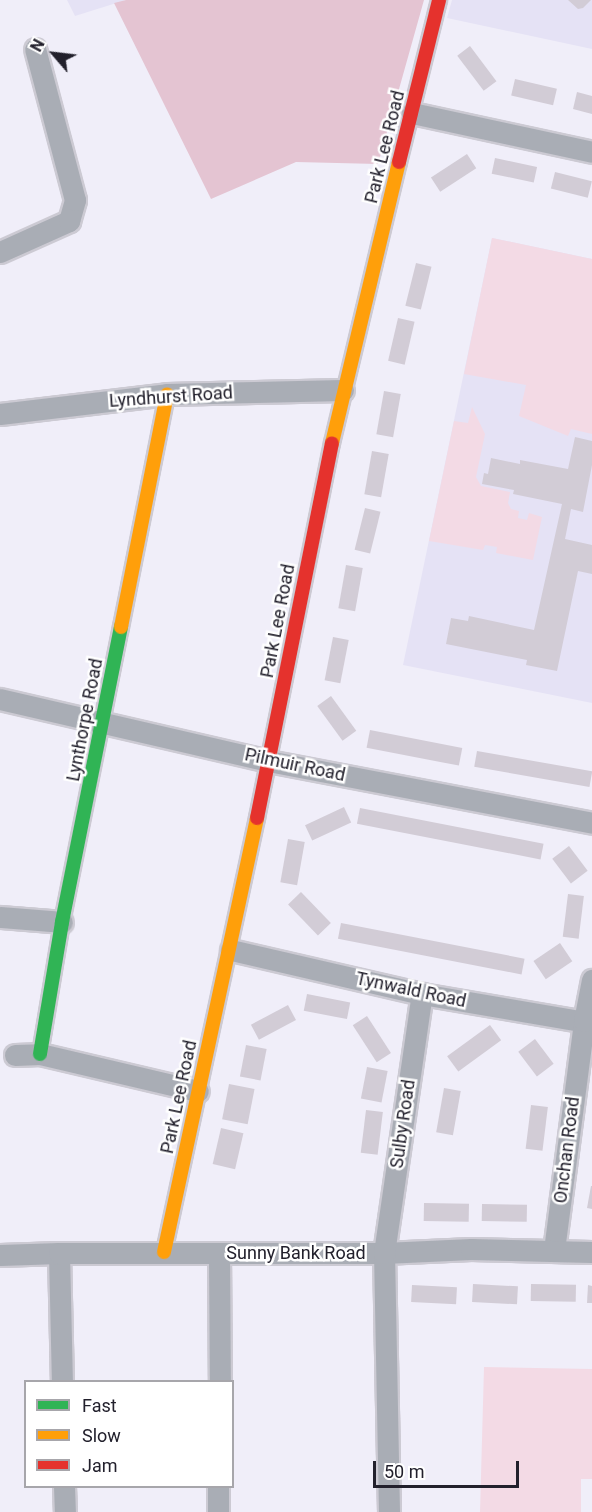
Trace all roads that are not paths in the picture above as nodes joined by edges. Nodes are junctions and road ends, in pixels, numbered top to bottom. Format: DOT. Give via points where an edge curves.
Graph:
graph roads {
  1 [pos="439,0"];
  2 [pos="35,49"];
  3 [pos="412,113"];
  4 [pos="592,152"];
  5 [pos="0,252"];
  6 [pos="343,390"];
  7 [pos="167,394"];
  8 [pos="0,414"];
  9 [pos="0,699"];
  10 [pos="104,721"];
  11 [pos="268,761"];
  12 [pos="592,823"];
  13 [pos="0,917"];
  14 [pos="62,922"];
  15 [pos="231,950"];
  16 [pos="592,980"];
  17 [pos="422,994"];
  18 [pos="588,1022"];
  19 [pos="40,1054"];
  20 [pos="15,1055"];
  21 [pos="198,1090"];
  22 [pos="554,1250"];
  23 [pos="59,1252"];
  24 [pos="164,1252"];
  25 [pos="592,1252"];
  26 [pos="384,1253"];
  27 [pos="219,1254"];
  28 [pos="0,1255"];
  29 [pos="62,1380"];
  30 [pos="220,1380"];
  31 [pos="64,1488"];
  32 [pos="218,1488"];
  33 [pos="64,1512"];
  34 [pos="218,1512"];
  35 [pos="389,1512"];
  1 -- 3 [label="street, Park Lee Road"];
  2 -- 5 [label="street" via="75,200 69,221"];
  3 -- 4 [label="street"];
  3 -- 6 [label="street, Park Lee Road"];
  6 -- 7 [label="street, Lyndhurst Road"];
  6 -- 11 [label="street, Park Lee Road"];
  7 -- 8 [label="street, Lyndhurst Road"];
  7 -- 10 [label="street, Lynthorpe Road"];
  9 -- 10 [label="street, Pilmuir Road"];
  10 -- 11 [label="street, Pilmuir Road"];
  10 -- 14 [label="street, Lynthorpe Road"];
  11 -- 12 [label="street, Pilmuir Road"];
  11 -- 15 [label="street, Park Lee Road"];
  13 -- 14 [label="street"];
  14 -- 19 [label="street, Lynthorpe Road"];
  15 -- 17 [label="street, Tynwald Road"];
  15 -- 21 [label="street, Park Lee Road"];
  16 -- 18 [label="street, Onchan Road"];
  17 -- 18 [label="street, Tynwald Road"];
  17 -- 26 [label="street, Sulby Road"];
  18 -- 22 [label="street, Onchan Road"];
  19 -- 20 [label="street"];
  19 -- 21 [label="street"];
  21 -- 24 [label="street, Park Lee Road"];
  22 -- 25 [label="street, Sunny Bank Road"];
  22 -- 26 [label="street, Sunny Bank Road"];
  23 -- 24 [label="street, Sunny Bank Road"];
  23 -- 28 [label="street, Sunny Bank Road"];
  23 -- 29 [label="street"];
  24 -- 27 [label="street, Sunny Bank Road"];
  26 -- 27 [label="street, Sunny Bank Road"];
  26 -- 35 [label="street, Sulby Road"];
  27 -- 30 [label="street"];
  31 -- 33 [label="street"];
  32 -- 34 [label="street"];
}
